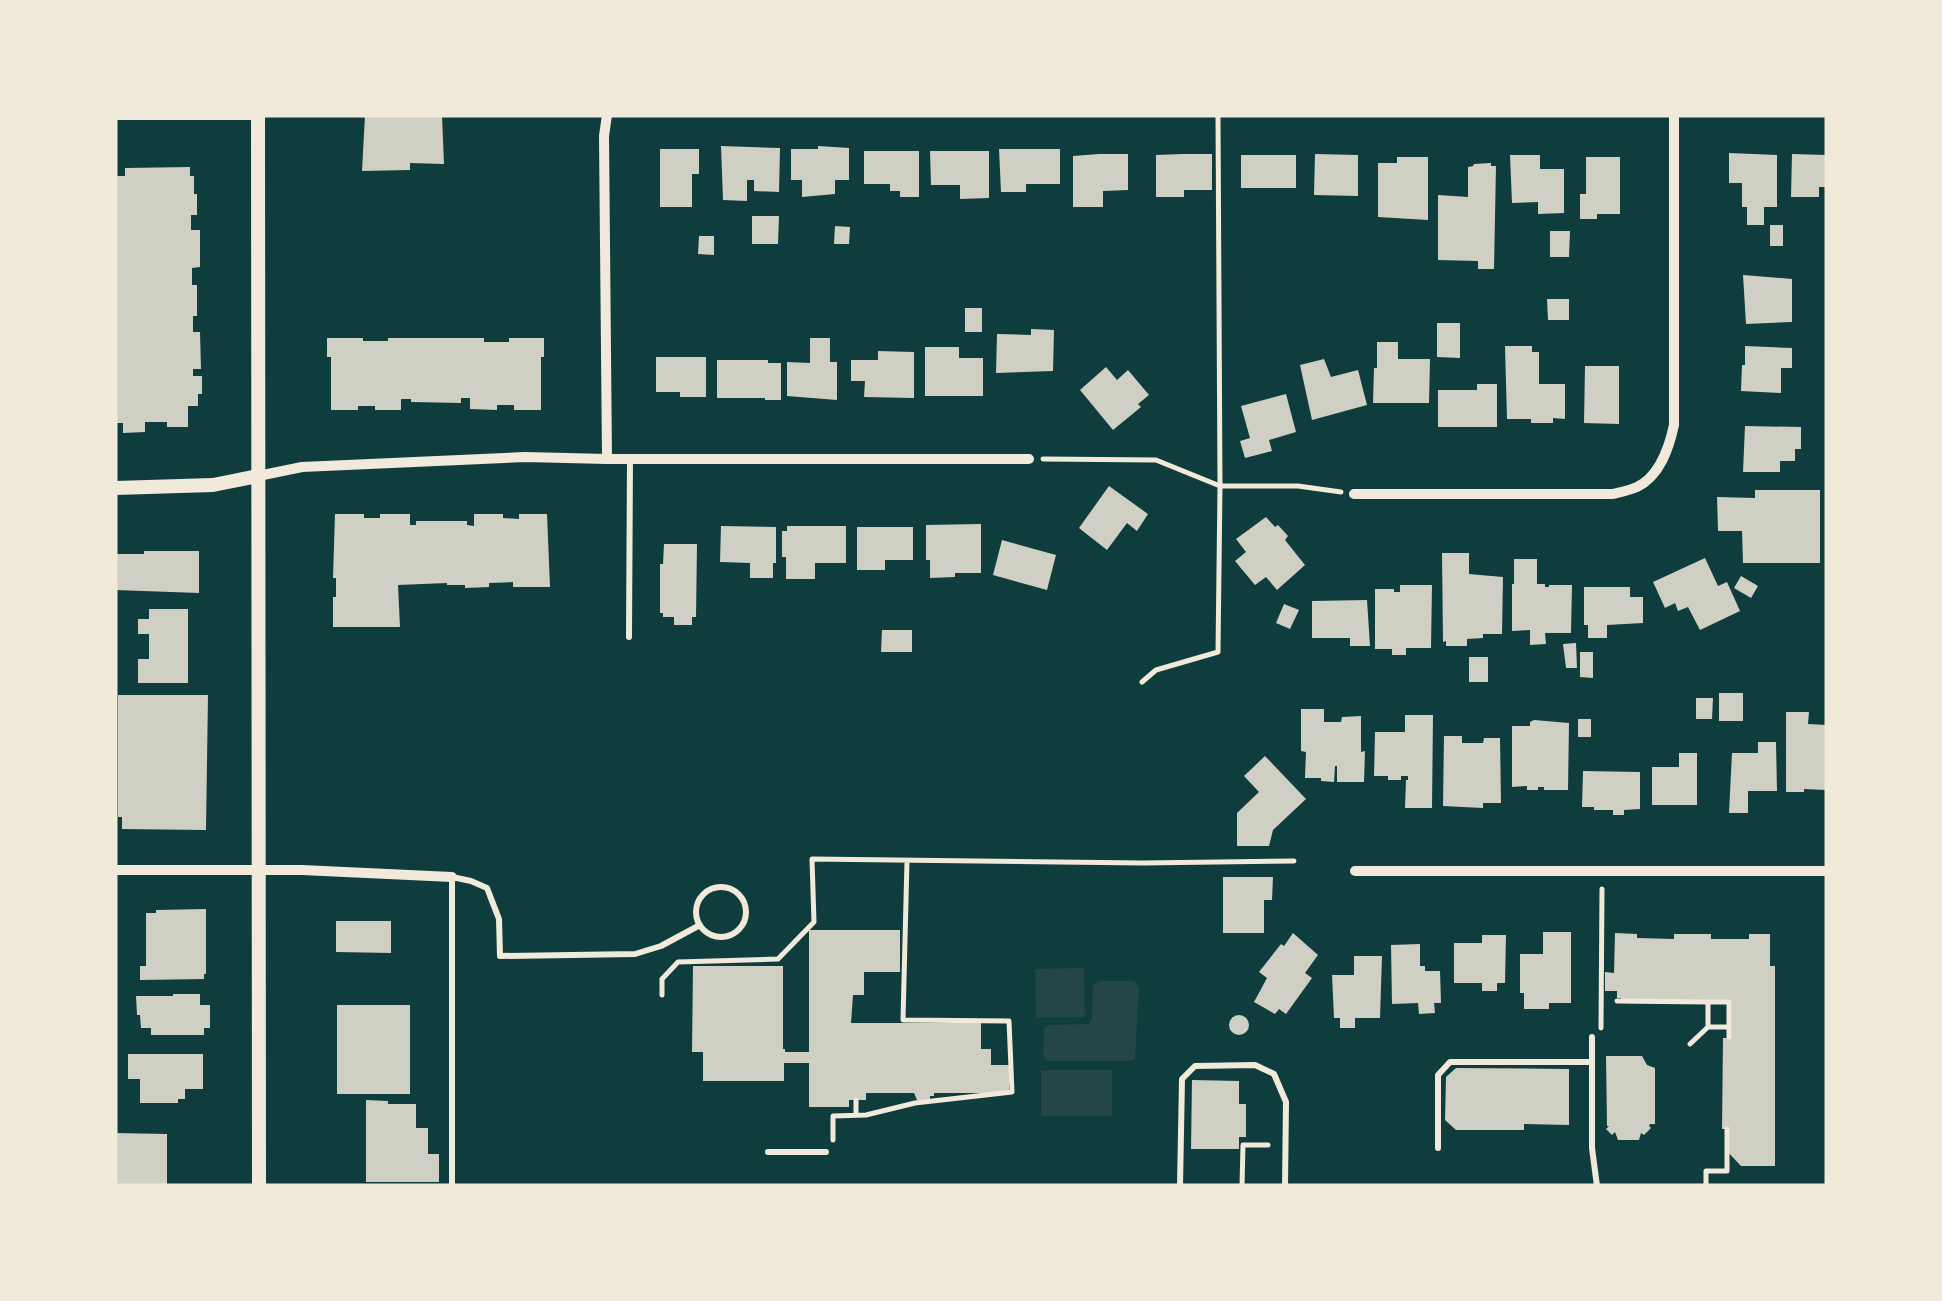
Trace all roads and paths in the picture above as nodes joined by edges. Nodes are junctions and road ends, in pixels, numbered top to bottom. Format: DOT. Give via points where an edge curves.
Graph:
graph roads {
  1 [pos="115,115"];
  2 [pos="258,115"];
  3 [pos="607,115"];
  4 [pos="1218,115"];
  5 [pos="1674,115"];
  6 [pos="607,459"];
  7 [pos="630,459"];
  8 [pos="1029,460"];
  9 [pos="258,476"];
  10 [pos="1220,486"];
  11 [pos="115,488"];
  12 [pos="1354,494"];
  13 [pos="628,636"];
  14 [pos="1142,682"];
  15 [pos="907,861"];
  16 [pos="1294,861"];
  17 [pos="115,870"];
  18 [pos="259,870"];
  19 [pos="1355,871"];
  20 [pos="1603,871"];
  21 [pos="1827,872"];
  22 [pos="452,878"];
  23 [pos="700,925"];
  24 [pos="662,995"];
  25 [pos="1617,1001"];
  26 [pos="1708,1002"];
  27 [pos="1601,1021"];
  28 [pos="1708,1028"];
  29 [pos="1728,1028"];
  30 [pos="1728,1037"];
  31 [pos="1592,1038"];
  32 [pos="1690,1044"];
  33 [pos="1592,1062"];
  34 [pos="856,1100"];
  35 [pos="856,1115"];
  36 [pos="833,1116"];
  37 [pos="1727,1129"];
  38 [pos="1268,1145"];
  39 [pos="1438,1148"];
  40 [pos="768,1152"];
  41 [pos="826,1152"];
  42 [pos="259,1186"];
  43 [pos="452,1186"];
  44 [pos="1180,1186"];
  45 [pos="1242,1186"];
  46 [pos="1286,1186"];
  47 [pos="1596,1186"];
  48 [pos="1706,1186"];
  1 -- 2 [label="street"];
  2 -- 9 [label="street"];
  3 -- 6 [label="street"];
  4 -- 10 [label="path"];
  5 -- 12 [label="street" via="1674,425 1659,467 1640,486 1613,494"];
  6 -- 7 [label="street"];
  6 -- 9 [label="street" via="302,466"];
  7 -- 8 [label="street"];
  7 -- 13 [label="lane"];
  8 -- 10 [label="path" via="1156,460"];
  9 -- 11 [label="street" via="213,485"];
  9 -- 18 [label="street"];
  10 -- 12 [label="path"];
  10 -- 14 [label="path" via="1218,652 1156,670"];
  15 -- 16 [label="path"];
  15 -- 24 [label="path" via="812,859 814,922 778,959 678,962 662,979"];
  15 -- 35 [label="path" via="903,1020 1009,1021 1012,1092"];
  17 -- 18 [label="street"];
  18 -- 22 [label="street"];
  18 -- 42 [label="street"];
  19 -- 20 [label="street"];
  20 -- 21 [label="street"];
  20 -- 27 [label="path"];
  22 -- 23 [label="lane" via="488,888 500,920 500,956 635,954"];
  22 -- 43 [label="lane"];
  23 -- 23 [label="lane" via="708,934 731,935 745,916 743,901 722,887 706,892 696,906"];
  25 -- 26 [label="path"];
  26 -- 28 [label="path"];
  26 -- 29 [label="path" via="1728,1002"];
  28 -- 29 [label="path"];
  28 -- 32 [label="path"];
  29 -- 30 [label="path"];
  31 -- 33 [label="lane"];
  33 -- 39 [label="lane" via="1450,1062 1438,1075"];
  33 -- 47 [label="lane"];
  34 -- 35 [label="path"];
  35 -- 36 [label="path"];
  37 -- 48 [label="path" via="1727,1170 1706,1170"];
  38 -- 45 [label="path" via="1242,1141"];
  40 -- 41 [label="lane"];
  44 -- 46 [label="lane" via="1182,1079 1195,1066 1255,1065 1274,1074 1286,1102"];
}
